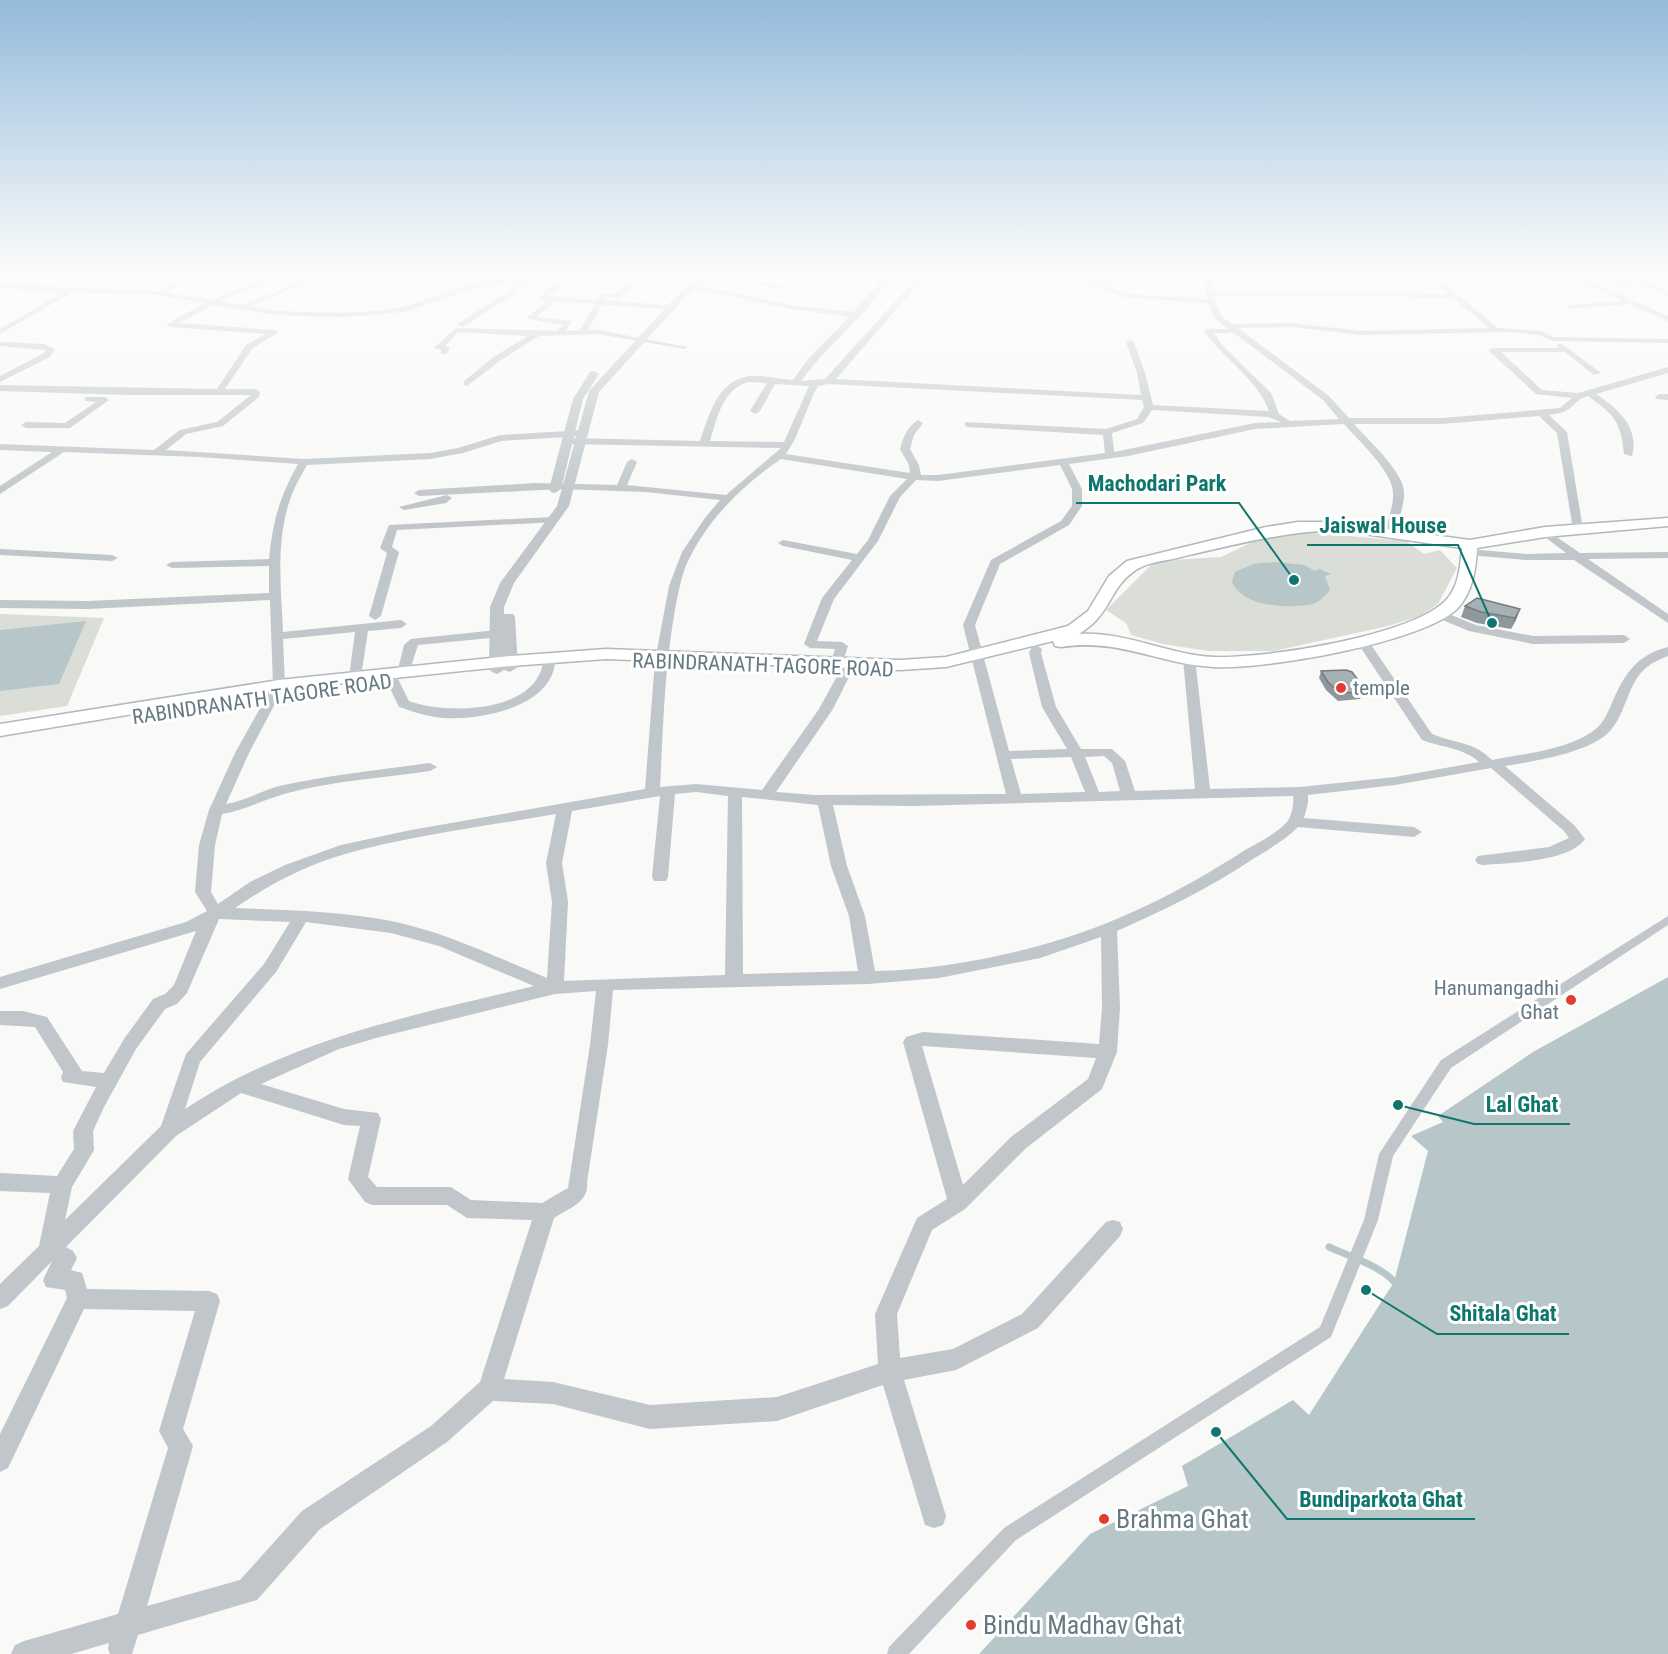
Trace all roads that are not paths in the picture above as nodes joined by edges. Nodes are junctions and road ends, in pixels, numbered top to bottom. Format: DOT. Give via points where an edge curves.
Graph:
graph roads {
  1 [pos="49,352"];
  2 [pos="246,352"];
  3 [pos="507,352"];
  4 [pos="622,352"];
  5 [pos="625,352"];
  6 [pos="819,352"];
  7 [pos="854,352"];
  8 [pos="1134,352"];
  9 [pos="1224,352"];
  10 [pos="1265,352"];
  11 [pos="1495,352"];
  12 [pos="1571,352"];
  13 [pos="1668,369"];
  14 [pos="1597,373"];
  15 [pos="0,379"];
  16 [pos="828,381"];
  17 [pos="772,382"];
  18 [pos="467,383"];
  19 [pos="795,383"];
  20 [pos="815,384"];
  21 [pos="0,388"];
  22 [pos="44,390"];
  23 [pos="220,391"];
  24 [pos="1589,393"];
  25 [pos="1578,396"];
  26 [pos="1147,402"];
  27 [pos="755,411"];
  28 [pos="1542,413"];
  29 [pos="1275,415"];
  30 [pos="1345,421"];
  31 [pos="918,423"];
  32 [pos="1287,423"];
  33 [pos="26,424"];
  34 [pos="968,424"];
  35 [pos="1107,432"];
  36 [pos="568,437"];
  37 [pos="582,437"];
  38 [pos="704,444"];
  39 [pos="787,446"];
  40 [pos="5,448"];
  41 [pos="60,450"];
  42 [pos="157,452"];
  43 [pos="1629,454"];
  44 [pos="0,455"];
  45 [pos="1110,455"];
  46 [pos="779,456"];
  47 [pos="304,462"];
  48 [pos="632,462"];
  49 [pos="1063,462"];
  50 [pos="915,476"];
  51 [pos="568,487"];
  52 [pos="620,489"];
  53 [pos="0,491"];
  54 [pos="447,492"];
  55 [pos="419,493"];
  56 [pos="728,498"];
  57 [pos="553,502"];
  58 [pos="404,507"];
  59 [pos="1668,524"];
  60 [pos="1578,530"];
  61 [pos="1545,532"];
  62 [pos="1390,533"];
  63 [pos="783,543"];
  64 [pos="1469,548"];
  65 [pos="0,552"];
  66 [pos="1668,555"];
  67 [pos="1576,556"];
  68 [pos="112,558"];
  69 [pos="861,558"];
  70 [pos="274,562"];
  71 [pos="172,565"];
  72 [pos="276,596"];
  73 [pos="502,596"];
  74 [pos="0,604"];
  75 [pos="1099,609"];
  76 [pos="1439,615"];
  77 [pos="375,616"];
  78 [pos="1668,619"];
  79 [pos="401,624"];
  80 [pos="362,628"];
  81 [pos="497,634"];
  82 [pos="279,636"];
  83 [pos="1624,639"];
  84 [pos="1363,642"];
  85 [pos="1141,646"];
  86 [pos="1036,649"];
  87 [pos="1668,651"];
  88 [pos="661,658"];
  89 [pos="979,659"];
  90 [pos="1189,659"];
  91 [pos="549,663"];
  92 [pos="503,665"];
  93 [pos="842,667"];
  94 [pos="355,677"];
  95 [pos="398,677"];
  96 [pos="277,689"];
  97 [pos="0,730"];
  98 [pos="0,740"];
  99 [pos="1076,752"];
  100 [pos="1004,755"];
  101 [pos="1491,764"];
  102 [pos="430,767"];
  103 [pos="669,790"];
  104 [pos="1300,791"];
  105 [pos="652,792"];
  106 [pos="735,792"];
  107 [pos="1203,794"];
  108 [pos="766,795"];
  109 [pos="1129,796"];
  110 [pos="1094,797"];
  111 [pos="1015,799"];
  112 [pos="825,801"];
  113 [pos="565,808"];
  114 [pos="216,810"];
  115 [pos="1295,822"];
  116 [pos="1414,832"];
  117 [pos="1483,860"];
  118 [pos="660,877"];
  119 [pos="213,915"];
  120 [pos="302,916"];
  121 [pos="1668,920"];
  122 [pos="1108,928"];
  123 [pos="868,978"];
  124 [pos="734,981"];
  125 [pos="0,983"];
  126 [pos="605,984"];
  127 [pos="555,988"];
  128 [pos="0,1018"];
  129 [pos="1108,1052"];
  130 [pos="109,1081"];
  131 [pos="240,1085"];
  132 [pos="169,1130"];
  133 [pos="0,1182"];
  134 [pos="62,1185"];
  135 [pos="958,1203"];
  136 [pos="545,1212"];
  137 [pos="1113,1229"];
  138 [pos="49,1248"];
  139 [pos="0,1299"];
  140 [pos="78,1299"];
  141 [pos="890,1371"];
  142 [pos="489,1389"];
  143 [pos="0,1460"];
  144 [pos="934,1516"];
  145 [pos="125,1637"];
  146 [pos="24,1654"];
  147 [pos="896,1654"];
  1 -- 15 [label="street"];
  2 -- 23 [label="street"];
  3 -- 18 [label="street"];
  4 -- 36 [label="street" via="584,388"];
  5 -- 37 [label="street" via="594,391"];
  6 -- 19 [label="street"];
  7 -- 16 [label="street"];
  8 -- 26 [label="street"];
  9 -- 29 [label="street" via="1269,395"];
  10 -- 30 [label="street" via="1310,384"];
  11 -- 25 [label="street" via="1539,392"];
  12 -- 14 [label="street"];
  13 -- 24 [label="street"];
  16 -- 20 [label="street"];
  16 -- 26 [label="street"];
  17 -- 19 [label="street"];
  17 -- 27 [label="street"];
  17 -- 38 [label="street" via="749,379 732,385 716,411"];
  19 -- 20 [label="street"];
  20 -- 39 [label="street"];
  21 -- 22 [label="street"];
  22 -- 23 [label="street"];
  22 -- 33 [label="street" via="40,396 105,400 67,426"];
  23 -- 42 [label="street" via="257,394 220,424 183,432"];
  24 -- 25 [label="street"];
  24 -- 43 [label="street" via="1623,420"];
  25 -- 28 [label="street" via="1568,408"];
  26 -- 29 [label="street"];
  26 -- 35 [label="street" via="1140,421"];
  28 -- 30 [label="street" via="1442,421"];
  28 -- 60 [label="street" via="1562,432"];
  29 -- 32 [label="street"];
  30 -- 32 [label="street"];
  30 -- 62 [label="street" via="1397,483 1399,494"];
  31 -- 50 [label="street" via="905,449"];
  32 -- 45 [label="street" via="1234,429"];
  34 -- 35 [label="street"];
  35 -- 45 [label="street"];
  36 -- 37 [label="street"];
  36 -- 47 [label="street" via="500,438 430,456"];
  36 -- 57 [label="street"];
  37 -- 38 [label="street"];
  37 -- 51 [label="street"];
  38 -- 39 [label="street"];
  39 -- 46 [label="street"];
  40 -- 41 [label="street"];
  40 -- 44 [label="street"];
  41 -- 42 [label="street"];
  41 -- 53 [label="street"];
  42 -- 47 [label="street"];
  45 -- 49 [label="street"];
  46 -- 50 [label="street"];
  46 -- 56 [label="street"];
  47 -- 70 [label="street" via="282,505"];
  48 -- 52 [label="street"];
  49 -- 50 [label="street" via="946,477"];
  49 -- 89 [label="street" via="1077,489 1077,506 1065,523 995,562 969,625"];
  50 -- 69 [label="street" via="895,496"];
  51 -- 52 [label="street"];
  51 -- 57 [label="street"];
  51 -- 57 [label="street" via="563,506"];
  52 -- 56 [label="street"];
  54 -- 55 [label="street"];
  54 -- 57 [label="street"];
  54 -- 58 [label="street" via="447,499 442,501"];
  56 -- 88 [label="street" via="682,562"];
  57 -- 73 [label="street" via="535,547 507,583"];
  57 -- 77 [label="street" via="393,528 386,548 393,552"];
  59 -- 60 [label="main road, RABINDRANATH TAGORE ROAD"];
  60 -- 61 [label="main road, RABINDRANATH TAGORE ROAD"];
  61 -- 64 [label="main road, RABINDRANATH TAGORE ROAD"];
  61 -- 67 [label="street"];
  62 -- 64 [label="main road, RABINDRANATH TAGORE ROAD"];
  62 -- 75 [label="main road, RABINDRANATH TAGORE ROAD" via="1336,526 1298,527 1145,560 1115,577"];
  63 -- 69 [label="street"];
  64 -- 67 [label="street" via="1527,557"];
  64 -- 76 [label="main road, RABINDRANATH TAGORE ROAD" via="1466,581 1450,606"];
  65 -- 68 [label="street"];
  66 -- 67 [label="street"];
  67 -- 78 [label="street"];
  69 -- 93 [label="street" via="828,598 810,644 842,646"];
  70 -- 71 [label="street"];
  70 -- 72 [label="street"];
  72 -- 74 [label="street" via="88,605"];
  72 -- 82 [label="street"];
  73 -- 81 [label="street" via="497,608"];
  73 -- 92 [label="street" via="508,607"];
  75 -- 85 [label="main road" via="1101,624 1110,632"];
  75 -- 89 [label="main road, RABINDRANATH TAGORE ROAD" via="1074,630"];
  76 -- 83 [label="street" via="1473,628 1533,640"];
  76 -- 84 [label="main road, RABINDRANATH TAGORE ROAD"];
  79 -- 80 [label="street"];
  80 -- 82 [label="street"];
  80 -- 94 [label="street"];
  81 -- 92 [label="street"];
  81 -- 95 [label="street" via="415,642 410,645"];
  82 -- 96 [label="street"];
  84 -- 90 [label="main road, RABINDRANATH TAGORE ROAD" via="1235,662"];
  84 -- 101 [label="street" via="1427,737 1474,750"];
  85 -- 86 [label="main road, RABINDRANATH TAGORE ROAD" via="1100,638 1074,639"];
  85 -- 90 [label="main road, RABINDRANATH TAGORE ROAD"];
  86 -- 89 [label="main road, RABINDRANATH TAGORE ROAD"];
  86 -- 99 [label="street" via="1049,707"];
  87 -- 101 [label="street" via="1644,663 1630,677 1612,717 1594,737 1580,744"];
  88 -- 91 [label="main road, RABINDRANATH TAGORE ROAD"];
  88 -- 92 [label="main road, RABINDRANATH TAGORE ROAD" via="606,654"];
  88 -- 93 [label="main road, RABINDRANATH TAGORE ROAD"];
  88 -- 105 [label="street"];
  89 -- 93 [label="main road, RABINDRANATH TAGORE ROAD" via="902,670"];
  89 -- 100 [label="street"];
  90 -- 107 [label="street"];
  91 -- 92 [label="main road, RABINDRANATH TAGORE ROAD"];
  91 -- 95 [label="street" via="546,679 532,692 472,713 450,715 404,704"];
  92 -- 95 [label="main road, RABINDRANATH TAGORE ROAD"];
  93 -- 108 [label="street" via="826,709"];
  94 -- 95 [label="main road, RABINDRANATH TAGORE ROAD"];
  94 -- 96 [label="main road, RABINDRANATH TAGORE ROAD"];
  95 -- 96 [label="main road, RABINDRANATH TAGORE ROAD"];
  96 -- 97 [label="main road, RABINDRANATH TAGORE ROAD"];
  96 -- 98 [label="main road, RABINDRANATH TAGORE ROAD"];
  96 -- 114 [label="street"];
  99 -- 100 [label="street"];
  99 -- 109 [label="street" via="1113,755"];
  99 -- 110 [label="street"];
  100 -- 111 [label="street"];
  101 -- 104 [label="street" via="1395,781"];
  101 -- 117 [label="street" via="1569,828 1577,839 1558,850"];
  102 -- 114 [label="street" via="297,787"];
  103 -- 105 [label="street"];
  103 -- 106 [label="street"];
  103 -- 118 [label="street"];
  104 -- 107 [label="street"];
  104 -- 115 [label="street"];
  105 -- 113 [label="street"];
  106 -- 108 [label="street"];
  106 -- 124 [label="street"];
  107 -- 109 [label="street"];
  108 -- 112 [label="street"];
  109 -- 110 [label="street"];
  110 -- 111 [label="street"];
  111 -- 112 [label="street"];
  112 -- 123 [label="street" via="839,866 857,916"];
  113 -- 119 [label="street" via="340,850 256,886"];
  113 -- 127 [label="street" via="554,863 560,902"];
  114 -- 119 [label="street" via="202,883"];
  115 -- 116 [label="street"];
  115 -- 122 [label="street" via="1218,875"];
  119 -- 120 [label="street"];
  119 -- 125 [label="street" via="192,926"];
  119 -- 130 [label="street" via="181,988 171,999 159,1004"];
  120 -- 127 [label="street" via="391,927 444,942"];
  120 -- 132 [label="street" via="270,968 192,1059"];
  121 -- 147 [label="street" via="1446,1064 1386,1154 1371,1220 1326,1332 1010,1534"];
  122 -- 123 [label="street" via="1040,952 1000,961 939,972"];
  122 -- 129 [label="street"];
  123 -- 124 [label="street"];
  124 -- 126 [label="street"];
  126 -- 127 [label="street"];
  126 -- 136 [label="street" via="578,1192"];
  127 -- 131 [label="street" via="365,1034"];
  128 -- 130 [label="street" via="41,1022 74,1071 70,1077"];
  129 -- 135 [label="street" via="1095,1084 1018,1143"];
  129 -- 135 [label="street" via="923,1039 912,1042"];
  130 -- 134 [label="street" via="83,1131 84,1150"];
  131 -- 132 [label="street"];
  131 -- 136 [label="street" via="344,1117 371,1119 358,1179 372,1196 450,1196 467,1209"];
  132 -- 138 [label="street"];
  133 -- 134 [label="street"];
  134 -- 138 [label="street"];
  135 -- 141 [label="street" via="924,1224 886,1314"];
  136 -- 142 [label="street"];
  137 -- 141 [label="street" via="1030,1321 956,1359"];
  138 -- 139 [label="street"];
  138 -- 140 [label="street" via="66,1258 54,1280 74,1280"];
  140 -- 143 [label="street"];
  140 -- 145 [label="street" via="209,1301 171,1431 181,1446"];
  141 -- 142 [label="street" via="777,1409 650,1417 553,1393"];
  141 -- 144 [label="street"];
  142 -- 145 [label="street" via="440,1434 311,1520 248,1591"];
  145 -- 146 [label="street"];
}
